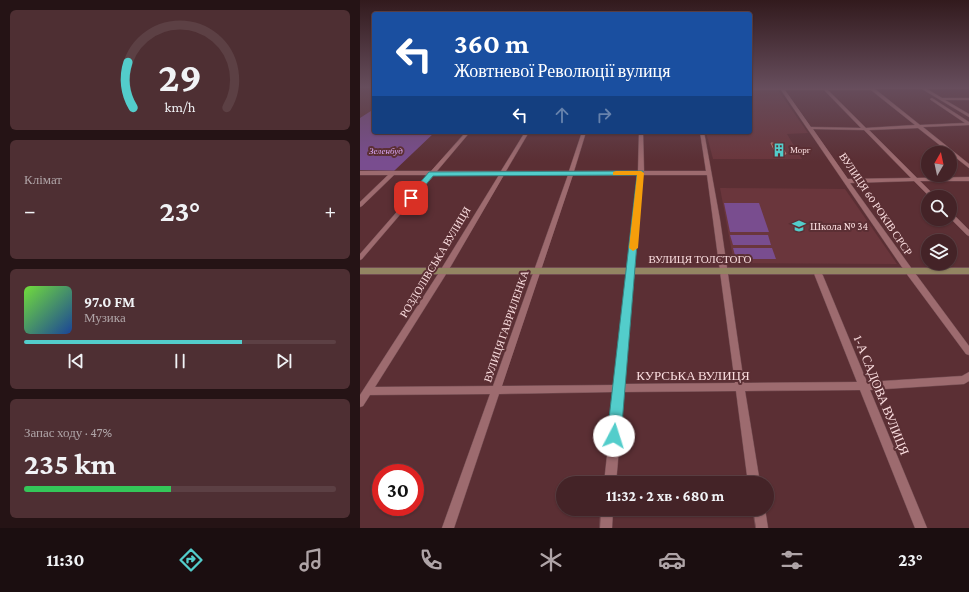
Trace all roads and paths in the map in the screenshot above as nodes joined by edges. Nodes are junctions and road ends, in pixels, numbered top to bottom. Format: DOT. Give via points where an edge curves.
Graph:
graph roads {
  1 [pos="797,112"];
  2 [pos="849,112"];
  3 [pos="901,112"];
  4 [pos="951,112"];
  5 [pos="969,124"];
  6 [pos="919,126"];
  7 [pos="808,128"];
  8 [pos="867,129"];
  9 [pos="466,134"];
  10 [pos="526,134"];
  11 [pos="583,134"];
  12 [pos="641,134"];
  13 [pos="702,134"];
  14 [pos="969,166"];
  15 [pos="393,173"];
  16 [pos="641,173"];
  17 [pos="709,173"];
  18 [pos="360,174"];
  19 [pos="431,174"];
  20 [pos="501,174"];
  21 [pos="571,174"];
  22 [pos="969,179"];
  23 [pos="917,180"];
  24 [pos="846,181"];
  25 [pos="926,190"];
  26 [pos="360,205"];
  27 [pos="957,221"];
  28 [pos="969,234"];
  29 [pos="360,258"];
  30 [pos="537,270"];
  31 [pos="360,271"];
  32 [pos="444,271"];
  33 [pos="631,271"];
  34 [pos="725,271"];
  35 [pos="818,271"];
  36 [pos="909,271"];
  37 [pos="969,271"];
  38 [pos="969,352"];
  39 [pos="969,376"];
  40 [pos="865,386"];
  41 [pos="618,388"];
  42 [pos="739,388"];
  43 [pos="496,389"];
  44 [pos="368,391"];
  45 [pos="360,403"];
  46 [pos="611,476"];
  47 [pos="753,476"];
  48 [pos="607,516"];
  49 [pos="760,516"];
  50 [pos="448,528"];
  51 [pos="606,528"];
  52 [pos="762,528"];
  53 [pos="921,528"];
  1 -- 7 [label="street, ВУЛИЦЯ 60 РОКІВ СРСР"];
  2 -- 8 [label="street"];
  3 -- 6 [label="street"];
  4 -- 5 [label="street"];
  5 -- 6 [label="street"];
  6 -- 8 [label="street"];
  6 -- 14 [label="street"];
  7 -- 8 [label="street"];
  7 -- 24 [label="street, ВУЛИЦЯ 60 РОКІВ СРСР"];
  8 -- 23 [label="street"];
  9 -- 19 [label="street"];
  10 -- 20 [label="street, РОЗДОЛІВСЬКА ВУЛИЦЯ"];
  11 -- 21 [label="street, ВУЛИЦЯ ГАВРИЛЕНКА"];
  12 -- 16 [label="street"];
  13 -- 17 [label="street"];
  15 -- 18 [label="street"];
  15 -- 19 [label="street"];
  15 -- 26 [label="street"];
  16 -- 17 [label="street"];
  16 -- 21 [label="street"];
  16 -- 33 [label="street"];
  17 -- 34 [label="street"];
  19 -- 20 [label="street"];
  19 -- 29 [label="street"];
  20 -- 21 [label="street"];
  20 -- 32 [label="street, РОЗДОЛІВСЬКА ВУЛИЦЯ"];
  21 -- 30 [label="street, ВУЛИЦЯ ГАВРИЛЕНКА"];
  22 -- 23 [label="street"];
  23 -- 24 [label="street"];
  23 -- 25 [label="street"];
  24 -- 36 [label="street, ВУЛИЦЯ 60 РОКІВ СРСР"];
  27 -- 28 [label="street"];
  30 -- 32 [label="street, ВУЛИЦЯ ТОЛСТОГО"];
  30 -- 33 [label="street, ВУЛИЦЯ ТОЛСТОГО"];
  30 -- 43 [label="street, ВУЛИЦЯ ГАВРИЛЕНКА"];
  31 -- 32 [label="street, ВУЛИЦЯ ТОЛСТОГО"];
  32 -- 44 [label="street, РОЗДОЛІВСЬКА ВУЛИЦЯ"];
  33 -- 34 [label="street, ВУЛИЦЯ ТОЛСТОГО"];
  33 -- 41 [label="street"];
  34 -- 35 [label="street, ВУЛИЦЯ ТОЛСТОГО"];
  34 -- 42 [label="street"];
  35 -- 36 [label="street, ВУЛИЦЯ ТОЛСТОГО"];
  35 -- 40 [label="street, 1-А САДОВА ВУЛИЦЯ"];
  36 -- 37 [label="street, ВУЛИЦЯ ТОЛСТОГО"];
  36 -- 38 [label="street, ВУЛИЦЯ 60 РОКІВ СРСР"];
  39 -- 40 [label="street, КУРСЬКА ВУЛИЦЯ" via="964,380"];
  40 -- 42 [label="street, КУРСЬКА ВУЛИЦЯ"];
  40 -- 53 [label="street, 1-А САДОВА ВУЛИЦЯ"];
  41 -- 42 [label="street, КУРСЬКА ВУЛИЦЯ"];
  41 -- 43 [label="street, КУРСЬКА ВУЛИЦЯ"];
  41 -- 46 [label="street"];
  42 -- 47 [label="street"];
  43 -- 44 [label="street, КУРСЬКА ВУЛИЦЯ"];
  43 -- 50 [label="street, ВУЛИЦЯ ГАВРИЛЕНКА"];
  44 -- 45 [label="street, РОЗДОЛІВСЬКА ВУЛИЦЯ"];
  48 -- 51 [label="street"];
  49 -- 52 [label="street"];
}
